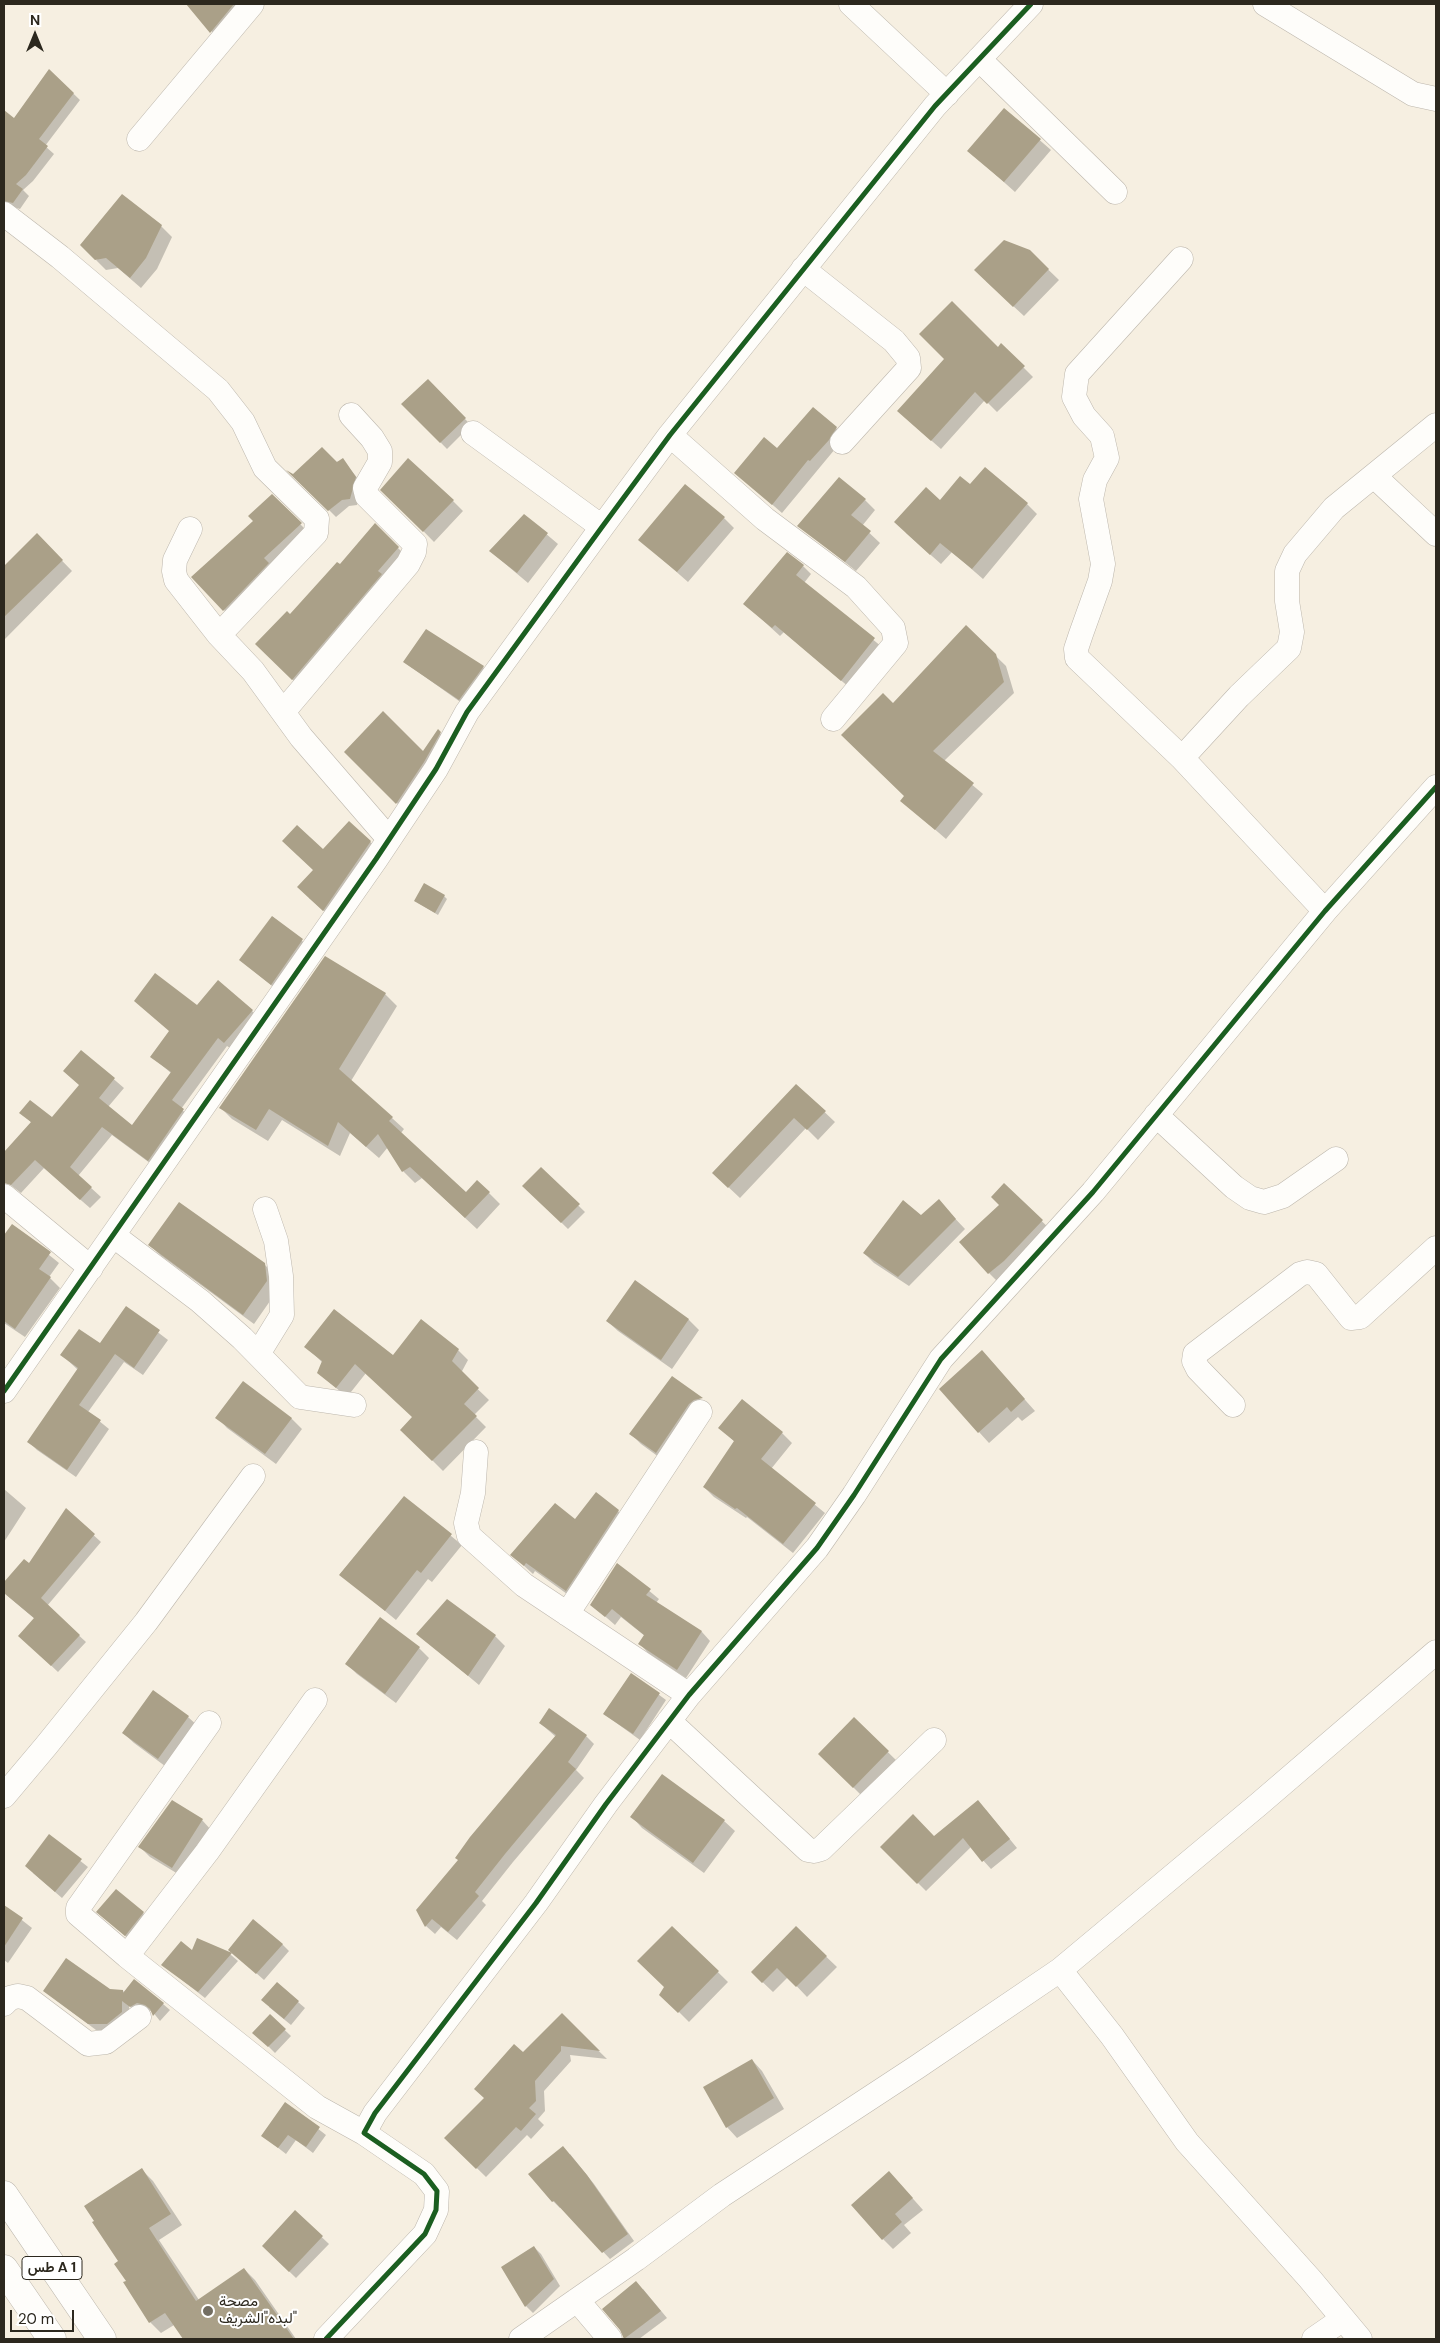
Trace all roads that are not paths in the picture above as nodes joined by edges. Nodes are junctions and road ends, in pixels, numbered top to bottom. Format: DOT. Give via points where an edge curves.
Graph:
graph roads {
  1 [pos="252,4"];
  2 [pos="851,4"];
  3 [pos="1031,4"];
  4 [pos="1265,4"];
  5 [pos="979,60"];
  6 [pos="946,94"];
  7 [pos="1436,99"];
  8 [pos="139,138"];
  9 [pos="1115,192"];
  10 [pos="4,214"];
  11 [pos="1181,259"];
  12 [pos="803,269"];
  13 [pos="351,415"];
  14 [pos="1436,426"];
  15 [pos="473,433"];
  16 [pos="670,435"];
  17 [pos="842,442"];
  18 [pos="1374,476"];
  19 [pos="602,527"];
  20 [pos="190,529"];
  21 [pos="1436,534"];
  22 [pos="219,635"];
  23 [pos="283,712"];
  24 [pos="833,719"];
  25 [pos="1182,758"];
  26 [pos="1436,787"];
  27 [pos="388,839"];
  28 [pos="1325,911"];
  29 [pos="1156,1115"];
  30 [pos="1336,1159"];
  31 [pos="4,1196"];
  32 [pos="265,1209"];
  33 [pos="114,1236"];
  34 [pos="1435,1252"];
  35 [pos="91,1268"];
  36 [pos="258,1354"];
  37 [pos="4,1391"];
  38 [pos="354,1405"];
  39 [pos="1233,1406"];
  40 [pos="700,1412"];
  41 [pos="476,1452"];
  42 [pos="253,1476"];
  43 [pos="567,1614"];
  44 [pos="1436,1652"];
  45 [pos="689,1695"];
  46 [pos="315,1700"];
  47 [pos="669,1721"];
  48 [pos="209,1723"];
  49 [pos="934,1740"];
  50 [pos="4,1796"];
  51 [pos="127,1956"];
  52 [pos="1060,1970"];
  53 [pos="4,2004"];
  54 [pos="139,2017"];
  55 [pos="364,2133"];
  56 [pos="4,2195"];
  57 [pos="4,2268"];
  58 [pos="577,2300"];
  59 [pos="1343,2319"];
  60 [pos="52,2339"];
  61 [pos="102,2339"];
  62 [pos="326,2339"];
  63 [pos="521,2339"];
  64 [pos="610,2339"];
  65 [pos="1314,2339"];
  66 [pos="1360,2339"];
  1 -- 8 [label="street"];
  2 -- 6 [label="street"];
  3 -- 5 [label="street"];
  4 -- 7 [label="street" via="1413,94"];
  5 -- 6 [label="street"];
  5 -- 9 [label="street"];
  6 -- 12 [label="street"];
  10 -- 22 [label="street" via="218,390 243,422 265,468 317,518 316,533"];
  11 -- 25 [label="street" via="1077,374 1074,397 1084,416 1102,436 1107,458 1095,480 1091,499 1102,564 1100,581 1076,649 1077,658"];
  12 -- 16 [label="street"];
  12 -- 17 [label="street" via="894,341 908,358 909,368"];
  13 -- 23 [label="street" via="380,451 380,462 365,488 367,496 415,544 414,552 408,564"];
  14 -- 18 [label="street"];
  15 -- 19 [label="street"];
  16 -- 19 [label="street"];
  16 -- 24 [label="street" via="765,518 856,587 893,628 896,643"];
  18 -- 21 [label="street"];
  18 -- 25 [label="street" via="1334,508 1296,554 1287,571 1292,632 1288,648"];
  19 -- 27 [label="street" via="466,712 436,769"];
  20 -- 22 [label="street" via="175,560 176,580"];
  22 -- 23 [label="street" via="253,671"];
  23 -- 27 [label="street"];
  25 -- 28 [label="street"];
  26 -- 28 [label="street"];
  27 -- 33 [label="street"];
  28 -- 29 [label="street"];
  29 -- 30 [label="street" via="1234,1188 1264,1202 1284,1196"];
  29 -- 45 [label="street" via="1093,1192 941,1359 817,1548"];
  31 -- 35 [label="street"];
  32 -- 36 [label="street" via="276,1241 282,1315"];
  33 -- 35 [label="street"];
  33 -- 36 [label="street" via="200,1301"];
  34 -- 39 [label="street" via="1360,1317 1351,1318 1346,1314 1316,1274 1300,1274 1195,1354 1198,1369"];
  35 -- 37 [label="street"];
  36 -- 38 [label="street" via="300,1397"];
  40 -- 43 [label="street"];
  41 -- 43 [label="street" via="466,1524 469,1536 524,1585"];
  42 -- 50 [label="street" via="146,1622"];
  43 -- 45 [label="street"];
  44 -- 52 [label="street"];
  45 -- 47 [label="street"];
  46 -- 51 [label="street" via="207,1852"];
  47 -- 49 [label="street" via="808,1850 814,1851 821,1848"];
  47 -- 55 [label="street" via="536,1903 375,2113"];
  48 -- 51 [label="street" via="78,1908 80,1918"];
  51 -- 55 [label="street" via="317,2107"];
  52 -- 58 [label="street" via="722,2195"];
  52 -- 59 [label="street" via="1188,2142"];
  53 -- 54 [label="street" via="10,1998 27,1998 88,2044 106,2042"];
  55 -- 62 [label="street" via="424,2174 437,2191 436,2210 425,2234"];
  56 -- 61 [label="highway, طس A 1"];
  57 -- 60 [label="highway, طس A 1"];
  58 -- 63 [label="street"];
  58 -- 64 [label="street"];
  59 -- 65 [label="street"];
  59 -- 66 [label="street"];
}
